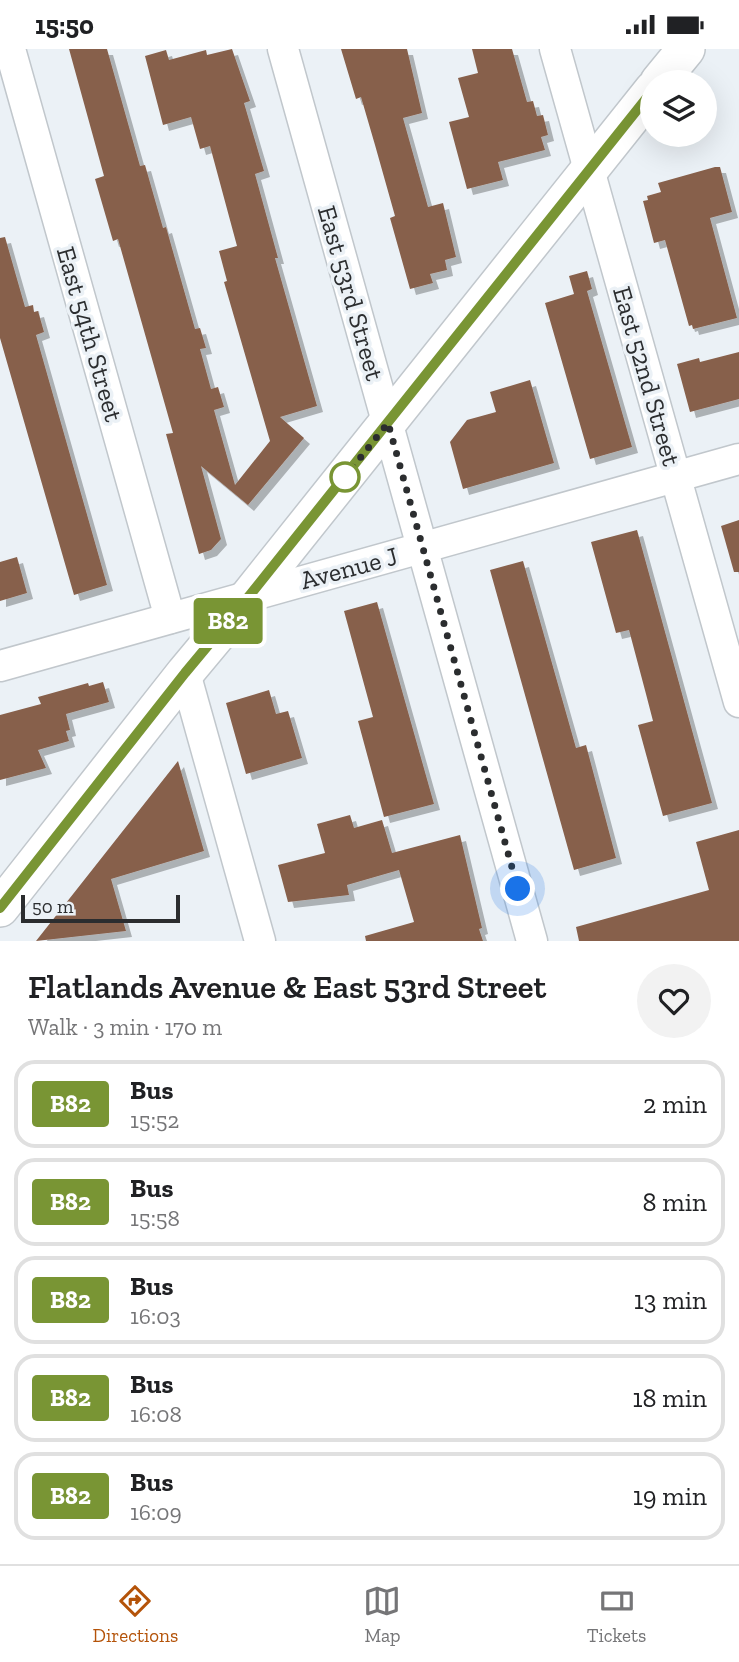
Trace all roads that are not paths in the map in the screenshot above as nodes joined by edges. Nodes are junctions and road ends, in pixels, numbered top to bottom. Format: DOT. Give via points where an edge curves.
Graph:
graph roads {
  1 [pos="10,49"];
  2 [pos="283,49"];
  3 [pos="555,49"];
  4 [pos="685,49"];
  5 [pos="668,70"];
  6 [pos="640,106"];
  7 [pos="589,170"];
  8 [pos="388,423"];
  9 [pos="739,459"];
  10 [pos="676,477"];
  11 [pos="422,548"];
  12 [pos="250,595"];
  13 [pos="170,618"];
  14 [pos="0,666"];
  15 [pos="185,673"];
  16 [pos="739,702"];
  17 [pos="0,908"];
  18 [pos="260,941"];
  19 [pos="532,941"];
  1 -- 13 [label="street, East 54th Street"];
  2 -- 8 [label="street, East 53rd Street"];
  3 -- 7 [label="street, East 52nd Street"];
  4 -- 5 [label="main road"];
  6 -- 7 [label="main road"];
  7 -- 8 [label="main road"];
  7 -- 10 [label="street, East 52nd Street"];
  8 -- 11 [label="street, East 53rd Street"];
  8 -- 12 [label="main road"];
  9 -- 10 [label="street, Avenue J"];
  10 -- 11 [label="street, Avenue J"];
  10 -- 16 [label="street, East 52nd Street"];
  11 -- 12 [label="street, Avenue J"];
  11 -- 19 [label="street, East 53rd Street"];
  12 -- 13 [label="street, Avenue J"];
  12 -- 15 [label="main road"];
  13 -- 14 [label="street, Avenue J"];
  15 -- 17 [label="main road"];
  15 -- 18 [label="street"];
}
